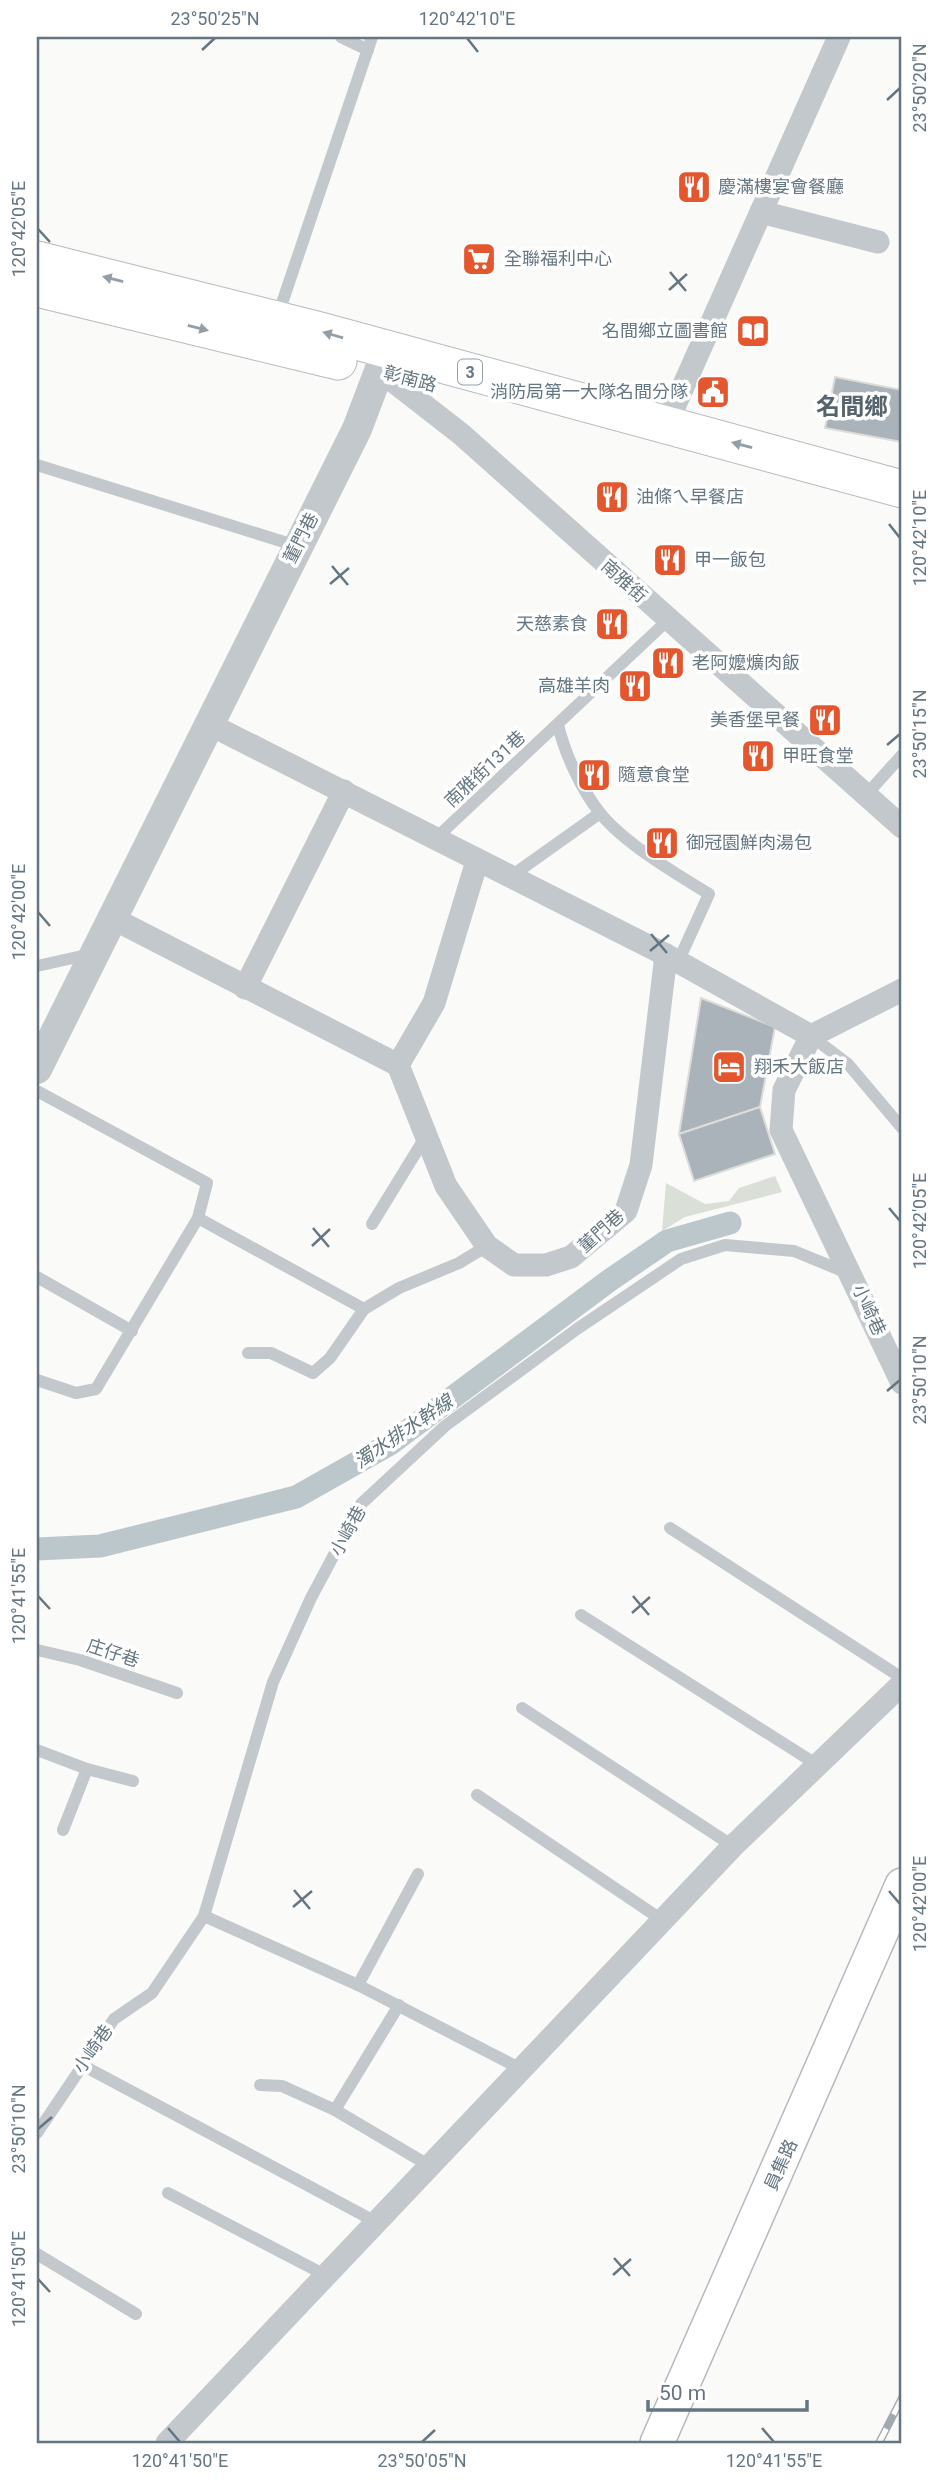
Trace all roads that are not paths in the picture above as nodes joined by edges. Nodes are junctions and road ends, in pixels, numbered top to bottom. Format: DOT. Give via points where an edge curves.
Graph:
graph roads {
  1 [pos="341,37"];
  2 [pos="372,37"];
  3 [pos="839,37"];
  4 [pos="368,50"];
  5 [pos="761,212"];
  6 [pos="878,242"];
  7 [pos="37,260"];
  8 [pos="37,288"];
  9 [pos="273,333"];
  10 [pos="383,361"];
  11 [pos="666,425"];
  12 [pos="37,465"];
  13 [pos="902,489"];
  14 [pos="902,513"];
  15 [pos="297,547"];
  16 [pos="668,620"];
  17 [pos="207,723"];
  18 [pos="558,725"];
  19 [pos="902,755"];
  20 [pos="344,791"];
  21 [pos="867,794"];
  22 [pos="600,813"];
  23 [pos="902,827"];
  24 [pos="435,839"];
  25 [pos="477,861"];
  26 [pos="509,878"];
  27 [pos="112,918"];
  28 [pos="94,953"];
  29 [pos="672,959"];
  30 [pos="37,966"];
  31 [pos="245,988"];
  32 [pos="902,989"];
  33 [pos="811,1036"];
  34 [pos="398,1065"];
  35 [pos="37,1069"];
  36 [pos="37,1091"];
  37 [pos="902,1128"];
  38 [pos="426,1136"];
  39 [pos="198,1218"];
  40 [pos="372,1224"];
  41 [pos="487,1246"];
  42 [pos="853,1275"];
  43 [pos="37,1277"];
  44 [pos="364,1309"];
  45 [pos="132,1331"];
  46 [pos="248,1353"];
  47 [pos="37,1380"];
  48 [pos="902,1382"];
  49 [pos="670,1528"];
  50 [pos="581,1615"];
  51 [pos="37,1650"];
  52 [pos="902,1678"];
  53 [pos="902,1684"];
  54 [pos="177,1693"];
  55 [pos="522,1708"];
  56 [pos="37,1750"];
  57 [pos="816,1764"];
  58 [pos="87,1769"];
  59 [pos="132,1781"];
  60 [pos="477,1795"];
  61 [pos="63,1830"];
  62 [pos="733,1846"];
  63 [pos="418,1874"];
  64 [pos="902,1885"];
  65 [pos="204,1916"];
  66 [pos="662,1920"];
  67 [pos="358,1985"];
  68 [pos="399,2006"];
  69 [pos="82,2064"];
  70 [pos="523,2070"];
  71 [pos="260,2085"];
  72 [pos="335,2110"];
  73 [pos="37,2133"];
  74 [pos="430,2166"];
  75 [pos="169,2193"];
  76 [pos="378,2223"];
  77 [pos="37,2254"];
  78 [pos="327,2276"];
  79 [pos="136,2314"];
  80 [pos="167,2443"];
  81 [pos="657,2443"];
  1 -- 4 [label="lane"];
  2 -- 4 [label="lane"];
  3 -- 5 [label="street"];
  4 -- 9 [label="lane"];
  5 -- 6 [label="street"];
  5 -- 11 [label="street"];
  9 -- 7 [label="main road, 彰南路 / 3, one-way"];
  8 -- 9 [label="main road, 彰南路 / 3, one-way"];
  9 -- 10 [label="main road, 彰南路 / 3"];
  10 -- 11 [label="main road, 彰南路 / 3"];
  10 -- 14 [label="main road, 彰南路 / 3"];
  10 -- 15 [label="street, 董門巷" via="357,429"];
  10 -- 16 [label="street, 南雅街"];
  13 -- 11 [label="main road, 彰南路 / 3, one-way"];
  12 -- 15 [label="lane"];
  15 -- 17 [label="street, 董門巷"];
  16 -- 18 [label="lane, 南雅街131巷"];
  16 -- 21 [label="street, 南雅街"];
  17 -- 20 [label="street"];
  17 -- 27 [label="street, 董門巷"];
  18 -- 22 [label="lane" via="564,749"];
  18 -- 24 [label="lane, 南雅街131巷"];
  19 -- 21 [label="lane"];
  20 -- 24 [label="street"];
  20 -- 31 [label="street"];
  21 -- 23 [label="street, 南雅街"];
  22 -- 26 [label="lane"];
  22 -- 29 [label="lane" via="662,866 709,894"];
  24 -- 25 [label="street"];
  25 -- 26 [label="street"];
  25 -- 34 [label="street" via="434,1003"];
  26 -- 29 [label="street"];
  27 -- 28 [label="street, 董門巷"];
  27 -- 31 [label="street"];
  28 -- 30 [label="lane"];
  28 -- 35 [label="street, 董門巷"];
  29 -- 33 [label="street"];
  29 -- 41 [label="street, 董門巷" via="641,1165 626,1211 571,1257 546,1265 514,1265"];
  31 -- 34 [label="street"];
  32 -- 33 [label="street"];
  33 -- 37 [label="lane" via="848,1064"];
  33 -- 42 [label="street" via="784,1090 781,1130"];
  34 -- 38 [label="street, 董門巷"];
  36 -- 39 [label="lane" via="207,1183"];
  38 -- 40 [label="lane"];
  38 -- 41 [label="street, 董門巷" via="446,1186"];
  39 -- 44 [label="lane"];
  39 -- 45 [label="lane"];
  41 -- 44 [label="lane"];
  42 -- 48 [label="street, 小崎巷"];
  42 -- 65 [label="lane, 小崎巷" via="794,1251 725,1245 681,1259 445,1426 361,1504 273,1682"];
  43 -- 45 [label="lane"];
  44 -- 46 [label="lane" via="330,1358 313,1373 271,1353"];
  45 -- 47 [label="lane" via="96,1390 76,1393"];
  49 -- 52 [label="lane"];
  50 -- 57 [label="lane"];
  51 -- 54 [label="lane, 庄仔巷"];
  53 -- 57 [label="street"];
  55 -- 62 [label="lane"];
  56 -- 58 [label="lane"];
  57 -- 62 [label="street"];
  58 -- 59 [label="lane"];
  58 -- 61 [label="lane"];
  60 -- 66 [label="lane"];
  62 -- 66 [label="street"];
  63 -- 67 [label="lane"];
  64 -- 81 [label="main road, 員集路"];
  65 -- 67 [label="lane"];
  65 -- 69 [label="lane, 小崎巷" via="152,1993 114,2019"];
  66 -- 70 [label="street"];
  67 -- 68 [label="lane"];
  68 -- 70 [label="lane"];
  68 -- 72 [label="lane"];
  69 -- 73 [label="lane, 小崎巷"];
  69 -- 76 [label="lane"];
  70 -- 74 [label="street"];
  71 -- 72 [label="lane" via="282,2085"];
  72 -- 74 [label="lane"];
  74 -- 76 [label="street"];
  75 -- 78 [label="lane"];
  76 -- 78 [label="street"];
  77 -- 79 [label="lane"];
  78 -- 80 [label="street"];
}
